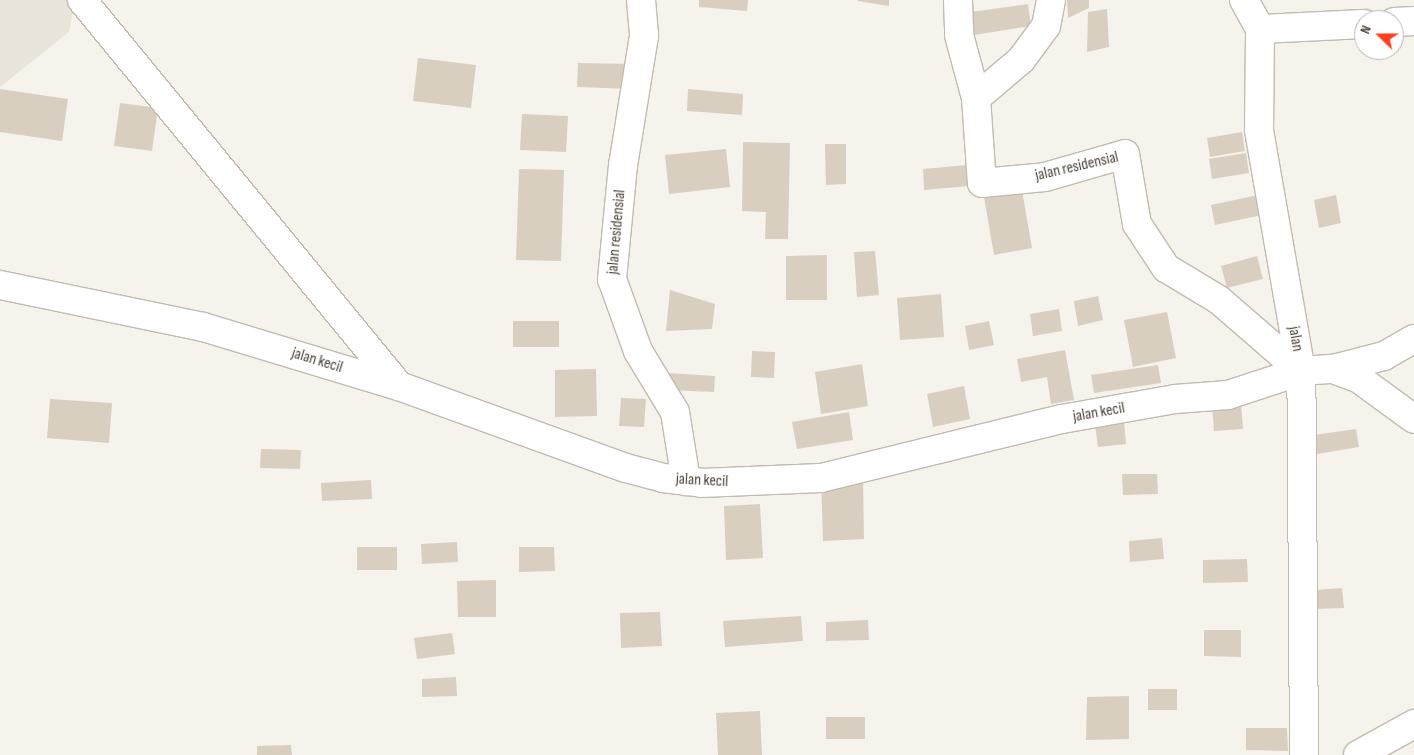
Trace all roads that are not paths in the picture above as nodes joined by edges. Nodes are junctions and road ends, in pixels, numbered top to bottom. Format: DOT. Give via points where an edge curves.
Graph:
graph roads {
  1 [pos="82,0"];
  2 [pos="641,0"];
  3 [pos="958,0"];
  4 [pos="1051,0"];
  5 [pos="1244,0"];
  6 [pos="1354,24"];
  7 [pos="1260,29"];
  8 [pos="976,98"];
  9 [pos="0,285"];
  10 [pos="1414,339"];
  11 [pos="1333,369"];
  12 [pos="1301,371"];
  13 [pos="399,386"];
  14 [pos="1414,419"];
  15 [pos="686,481"];
  16 [pos="1414,724"];
  17 [pos="1304,755"];
  18 [pos="1358,755"];
  1 -- 13 [label="street"];
  2 -- 15 [label="street, jalan residensial" via="644,36 623,165 612,279 638,351 675,412"];
  3 -- 8 [label="street, jalan residensial" via="959,35"];
  4 -- 8 [label="street" via="1046,26 1020,60"];
  5 -- 7 [label="street"];
  6 -- 7 [label="street"];
  7 -- 12 [label="street, jalan" via="1259,130"];
  8 -- 12 [label="street, jalan residensial" via="982,183 1046,177 1125,154 1136,224 1166,268 1218,300"];
  9 -- 13 [label="street, jalan kecil" via="204,327"];
  10 -- 11 [label="street, jalan kecil" via="1384,356"];
  11 -- 12 [label="street, jalan kecil"];
  11 -- 14 [label="street" via="1358,378"];
  12 -- 15 [label="street, jalan kecil" via="1228,396 1175,399 1062,419 821,478"];
  12 -- 17 [label="street, jalan"];
  13 -- 15 [label="street, jalan kecil" via="626,468"];
  16 -- 18 [label="street"];
}
